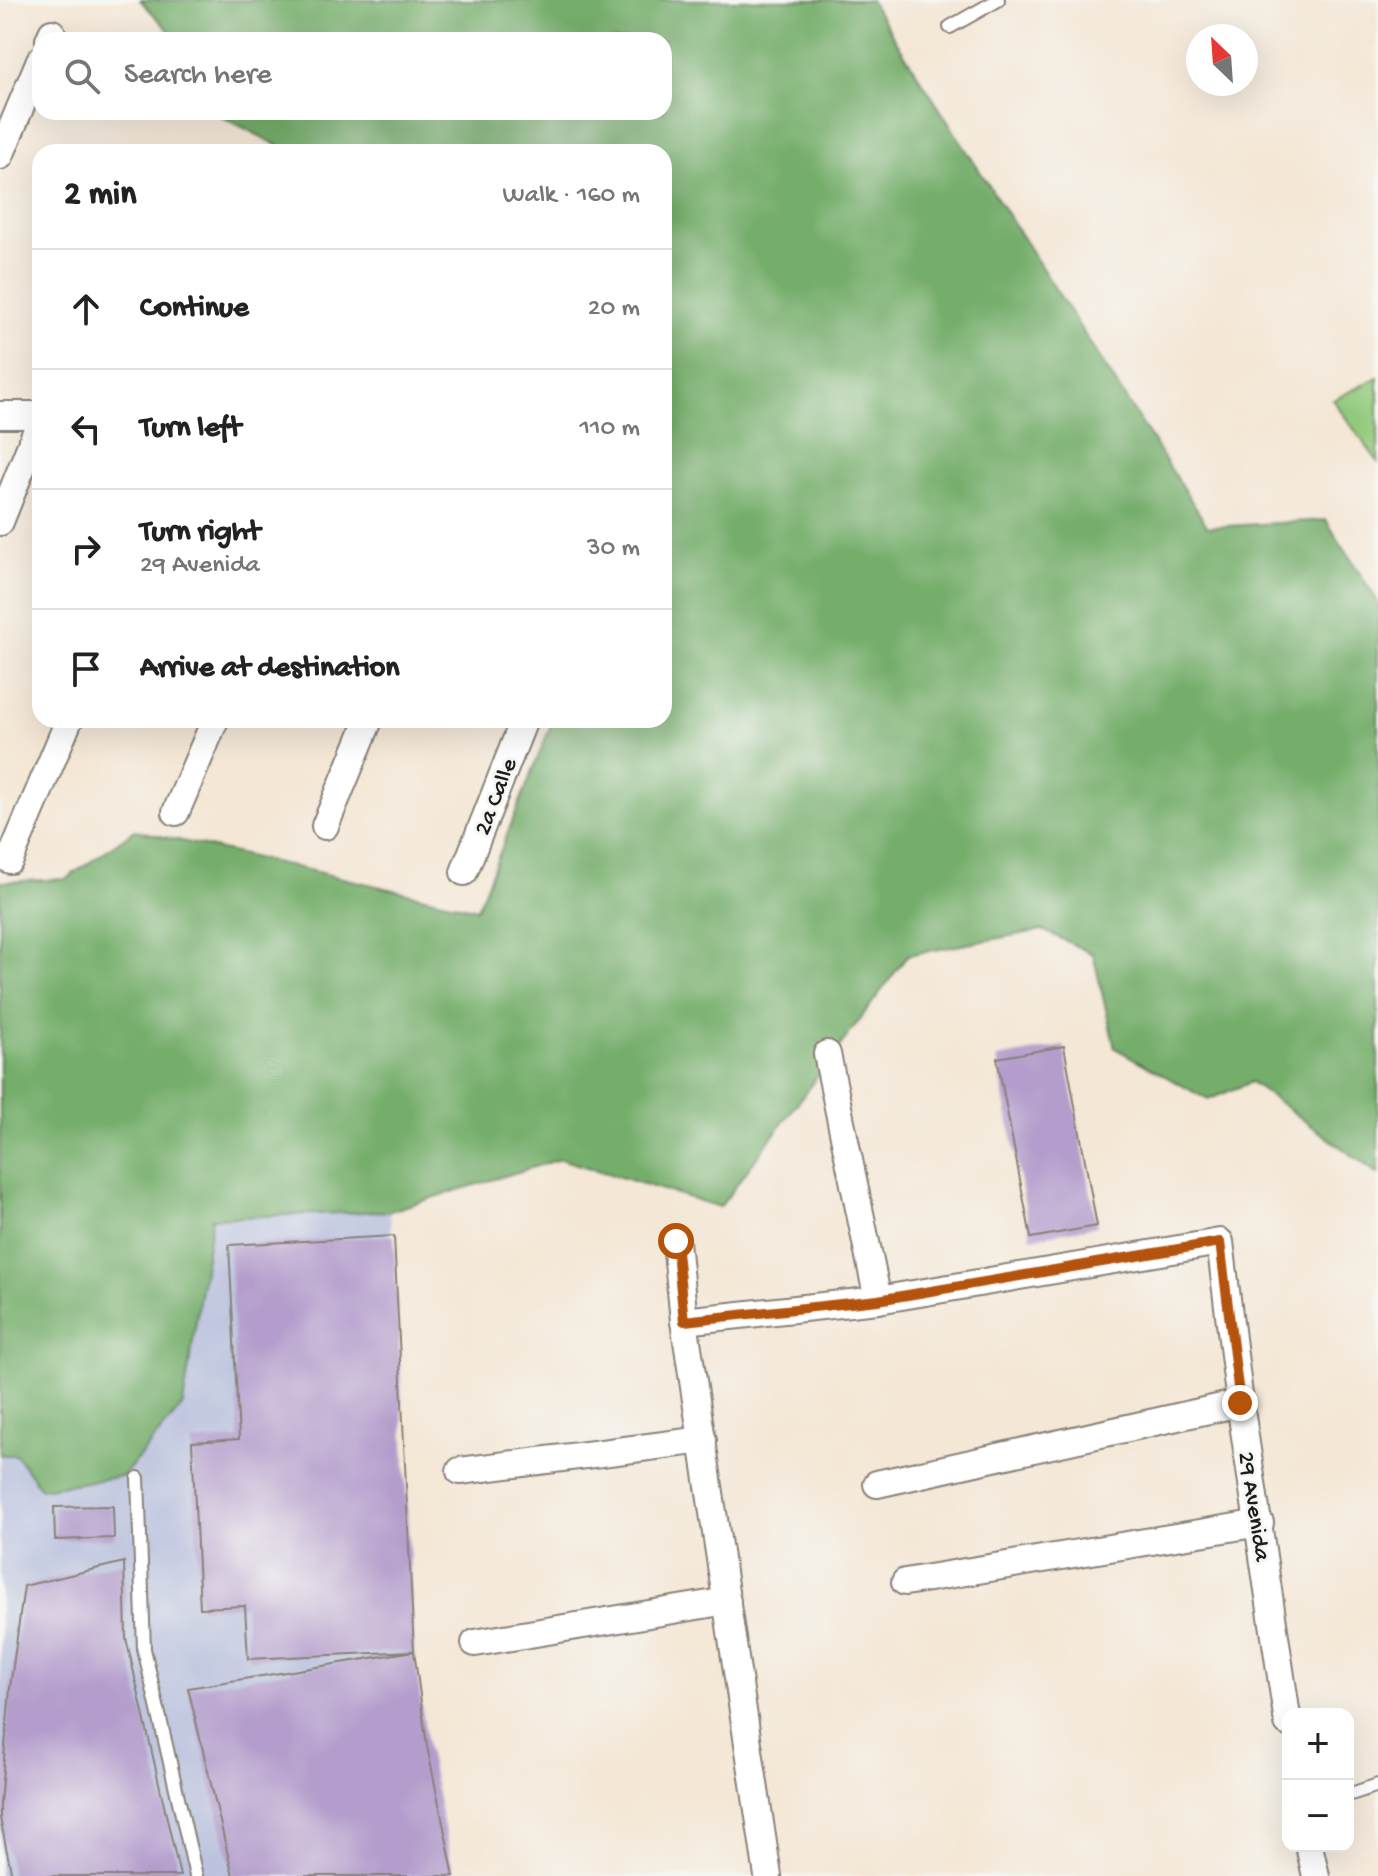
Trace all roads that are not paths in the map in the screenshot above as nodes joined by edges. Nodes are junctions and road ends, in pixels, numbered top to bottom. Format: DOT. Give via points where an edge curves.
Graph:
graph roads {
  1 [pos="998,0"];
  2 [pos="950,27"];
  3 [pos="32,79"];
  4 [pos="0,156"];
  5 [pos="0,415"];
  6 [pos="32,415"];
  7 [pos="32,442"];
  8 [pos="0,522"];
  9 [pos="66,728"];
  10 [pos="212,728"];
  11 [pos="366,728"];
  12 [pos="521,728"];
  13 [pos="176,812"];
  14 [pos="325,826"];
  15 [pos="10,860"];
  16 [pos="464,872"];
  17 [pos="827,1054"];
  18 [pos="676,1241"];
  19 [pos="878,1300"];
  20 [pos="684,1321"];
  21 [pos="1240,1403"];
  22 [pos="703,1440"];
  23 [pos="460,1471"];
  24 [pos="138,1478"];
  25 [pos="877,1484"];
  26 [pos="1260,1523"];
  27 [pos="905,1582"];
  28 [pos="727,1601"];
  29 [pos="475,1643"];
  30 [pos="1286,1708"];
  31 [pos="1378,1785"];
  32 [pos="1354,1793"];
  33 [pos="1310,1852"];
  34 [pos="196,1876"];
  35 [pos="768,1876"];
  36 [pos="1316,1876"];
  1 -- 2 [label="lane"];
  3 -- 4 [label="street"];
  5 -- 6 [label="street"];
  7 -- 8 [label="street"];
  9 -- 15 [label="street"];
  10 -- 13 [label="street"];
  11 -- 14 [label="street"];
  12 -- 16 [label="street, 2a Calle"];
  17 -- 19 [label="street"];
  18 -- 20 [label="street"];
  19 -- 20 [label="street"];
  19 -- 21 [label="street, 29 Avenida" via="1220,1242"];
  20 -- 22 [label="street"];
  21 -- 25 [label="street"];
  21 -- 26 [label="street, 29 Avenida"];
  22 -- 23 [label="street"];
  22 -- 28 [label="street"];
  24 -- 34 [label="lane" via="144,1649"];
  26 -- 27 [label="street"];
  26 -- 30 [label="street, 29 Avenida"];
  28 -- 29 [label="street"];
  28 -- 35 [label="street"];
  31 -- 32 [label="lane"];
  33 -- 36 [label="street"];
}
